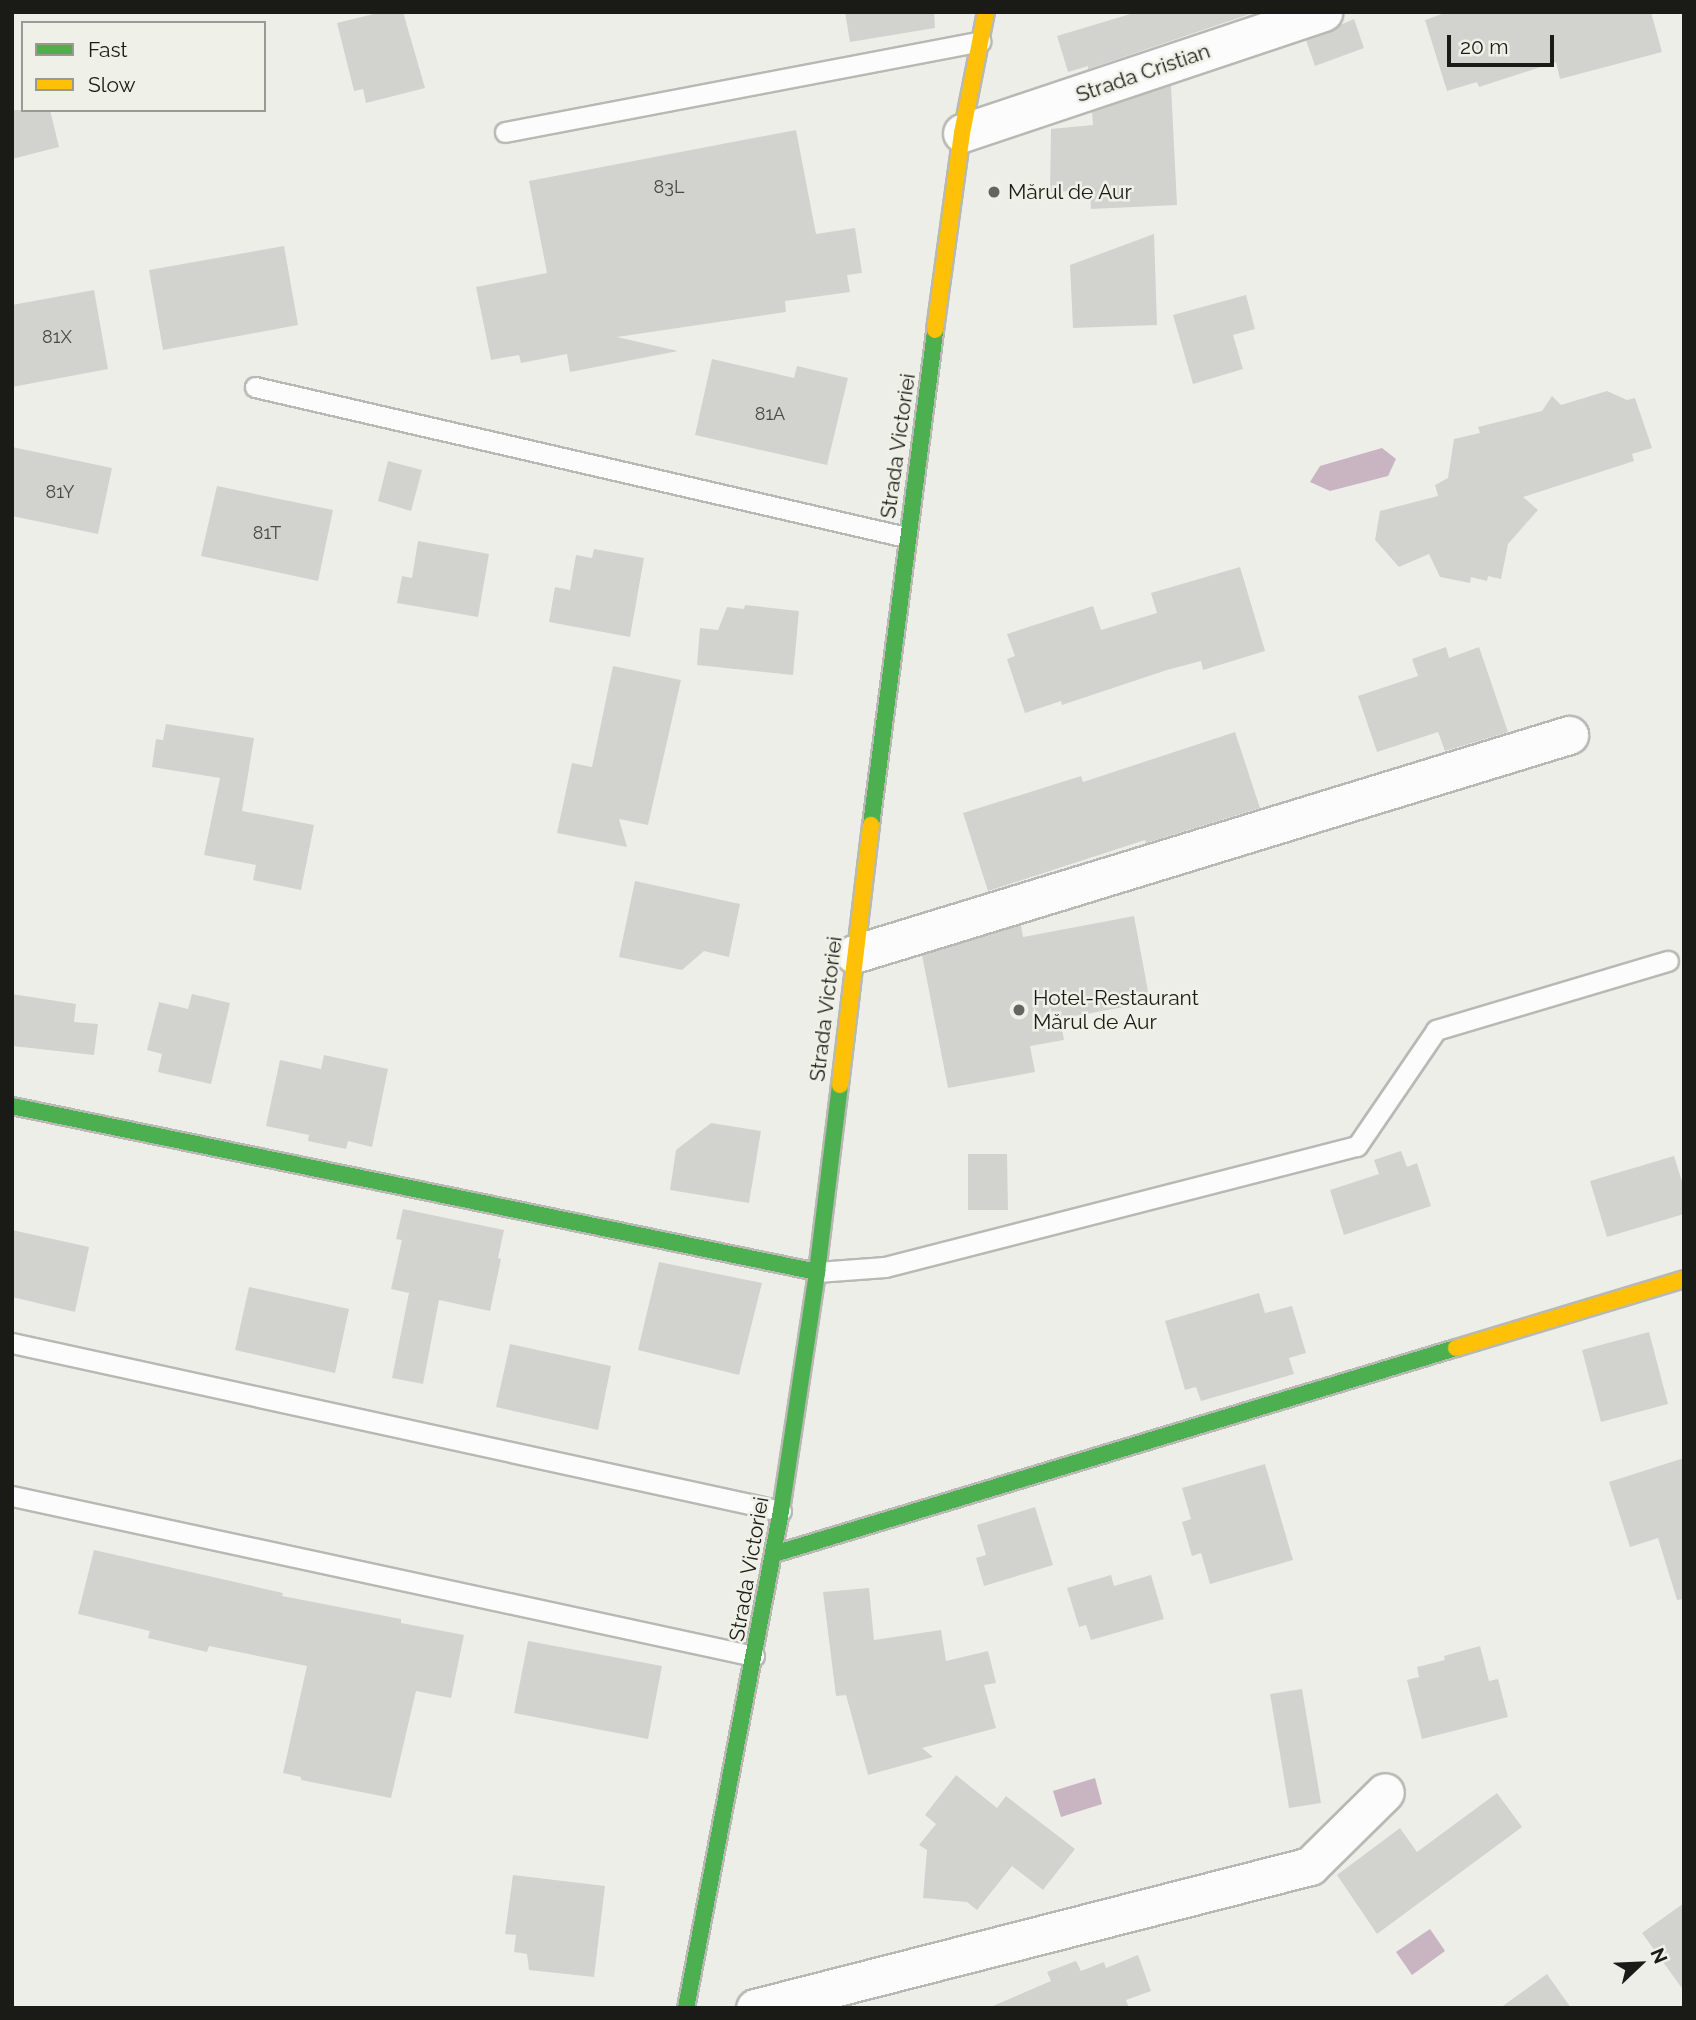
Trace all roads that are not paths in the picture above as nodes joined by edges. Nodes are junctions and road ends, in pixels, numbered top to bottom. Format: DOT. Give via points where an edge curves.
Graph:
graph roads {
  1 [pos="986,12"];
  2 [pos="1323,12"];
  3 [pos="980,41"];
  4 [pos="505,132"];
  5 [pos="962,133"];
  6 [pos="255,387"];
  7 [pos="906,537"];
  8 [pos="1569,735"];
  9 [pos="854,954"];
  10 [pos="1668,961"];
  11 [pos="12,1106"];
  12 [pos="817,1272"];
  13 [pos="1683,1282"];
  14 [pos="12,1343"];
  15 [pos="12,1496"];
  16 [pos="781,1511"];
  17 [pos="774,1554"];
  18 [pos="754,1656"];
  19 [pos="1385,1792"];
  20 [pos="686,2008"];
  21 [pos="755,2008"];
  1 -- 3 [label="street, Strada Victoriei"];
  2 -- 5 [label="street, Strada Cristian"];
  3 -- 4 [label="lane"];
  3 -- 5 [label="street, Strada Victoriei"];
  5 -- 7 [label="street, Strada Victoriei"];
  6 -- 7 [label="lane"];
  7 -- 9 [label="street, Strada Victoriei"];
  8 -- 9 [label="street"];
  9 -- 12 [label="street, Strada Victoriei"];
  10 -- 12 [label="lane" via="1436,1031 1357,1146 885,1267"];
  11 -- 12 [label="street"];
  12 -- 16 [label="street, Strada Victoriei"];
  13 -- 17 [label="street"];
  14 -- 16 [label="lane"];
  15 -- 18 [label="lane"];
  16 -- 17 [label="street, Strada Victoriei"];
  17 -- 18 [label="street, Strada Victoriei"];
  18 -- 20 [label="street, Strada Victoriei"];
  19 -- 21 [label="street" via="1310,1866"];
}
